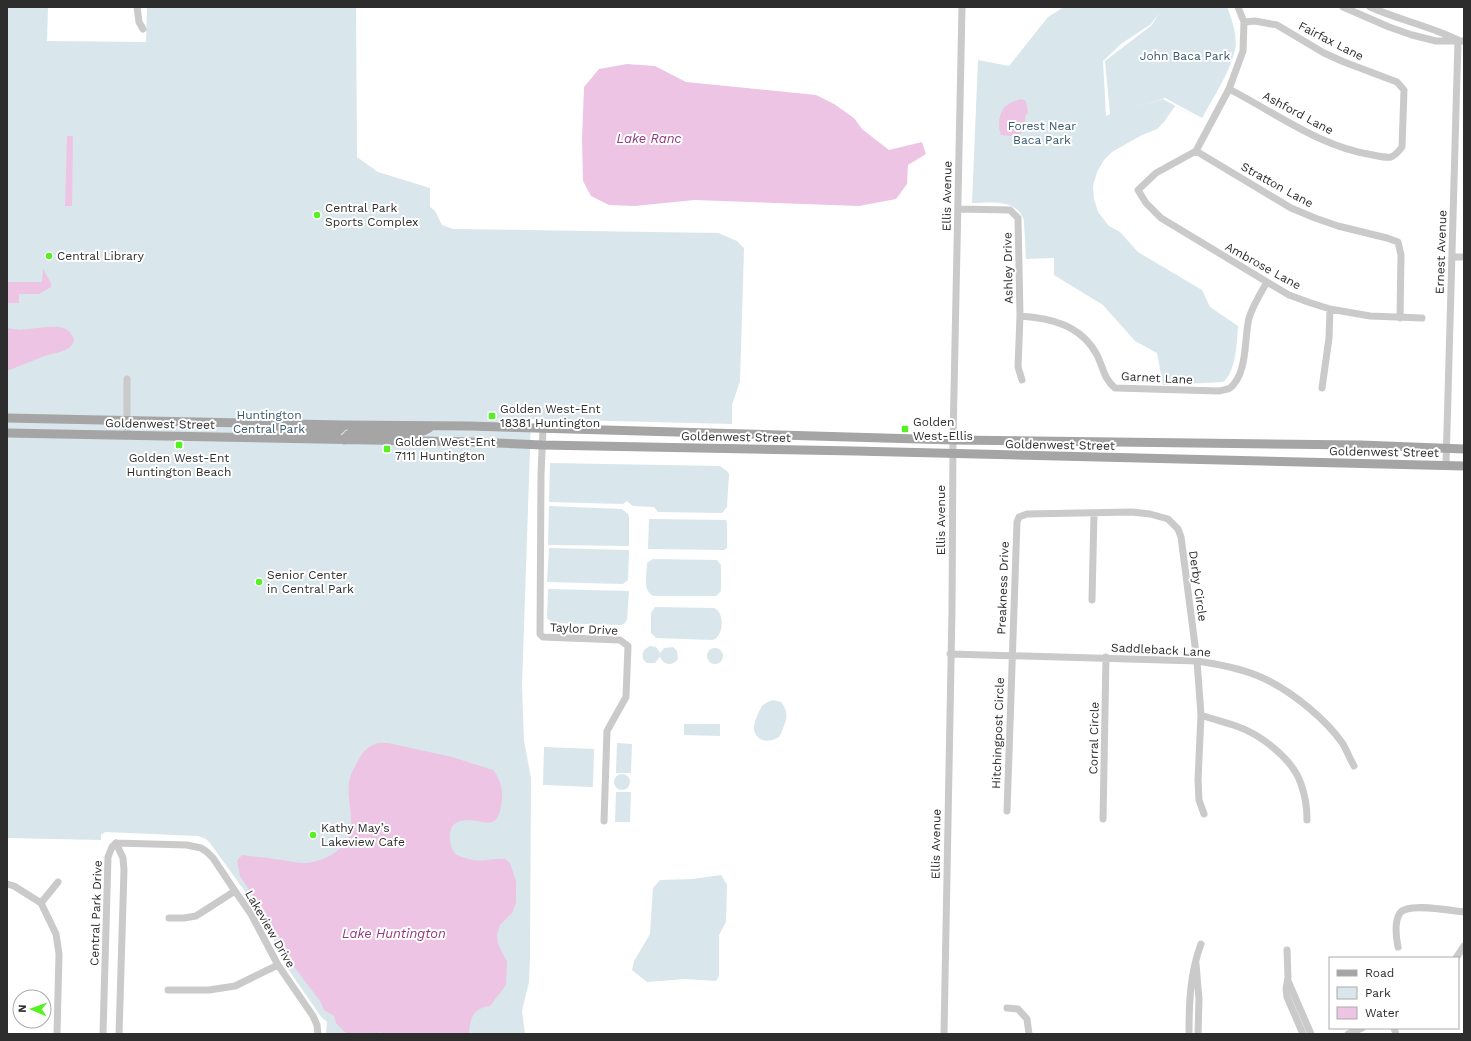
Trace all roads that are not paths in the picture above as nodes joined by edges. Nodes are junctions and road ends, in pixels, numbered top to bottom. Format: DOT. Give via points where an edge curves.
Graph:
graph roads {
  1 [pos="137,7"];
  2 [pos="962,7"];
  3 [pos="1238,7"];
  4 [pos="1343,7"];
  5 [pos="1370,7"];
  6 [pos="1244,22"];
  7 [pos="143,29"];
  8 [pos="1461,40"];
  9 [pos="1229,89"];
  10 [pos="1402,147"];
  11 [pos="1196,151"];
  12 [pos="958,209"];
  13 [pos="1452,257"];
  14 [pos="1464,257"];
  15 [pos="1267,282"];
  16 [pos="1330,308"];
  17 [pos="1020,316"];
  18 [pos="1400,318"];
  19 [pos="1422,318"];
  20 [pos="127,379"];
  21 [pos="1022,380"];
  22 [pos="1322,388"];
  23 [pos="7,418"];
  24 [pos="128,420"];
  25 [pos="344,425"];
  26 [pos="431,426"];
  27 [pos="543,429"];
  28 [pos="7,433"];
  29 [pos="127,435"];
  30 [pos="246,438"];
  31 [pos="344,440"];
  32 [pos="952,440"];
  33 [pos="542,445"];
  34 [pos="1446,449"];
  35 [pos="1464,449"];
  36 [pos="952,454"];
  37 [pos="1446,465"];
  38 [pos="1464,466"];
  39 [pos="1094,512"];
  40 [pos="1017,522"];
  41 [pos="1092,600"];
  42 [pos="950,654"];
  43 [pos="1012,655"];
  44 [pos="1106,657"];
  45 [pos="1197,661"];
  46 [pos="1201,715"];
  47 [pos="1354,766"];
  48 [pos="1007,811"];
  49 [pos="1204,814"];
  50 [pos="1103,819"];
  51 [pos="1307,820"];
  52 [pos="604,821"];
  53 [pos="116,843"];
  54 [pos="133,843"];
  55 [pos="123,858"];
  56 [pos="58,882"];
  57 [pos="7,884"];
  58 [pos="236,891"];
  59 [pos="41,903"];
  60 [pos="1464,912"];
  61 [pos="170,918"];
  62 [pos="1201,944"];
  63 [pos="1464,946"];
  64 [pos="1398,947"];
  65 [pos="1287,950"];
  66 [pos="1457,957"];
  67 [pos="1196,958"];
  68 [pos="278,965"];
  69 [pos="1288,978"];
  70 [pos="168,990"];
  71 [pos="1007,1008"];
  72 [pos="1360,1029"];
  73 [pos="57,1034"];
  74 [pos="103,1034"];
  75 [pos="119,1034"];
  76 [pos="318,1034"];
  77 [pos="944,1034"];
  78 [pos="1029,1034"];
  79 [pos="1189,1034"];
  80 [pos="1198,1034"];
  81 [pos="1303,1034"];
  82 [pos="1311,1034"];
  83 [pos="1348,1034"];
  1 -- 7 [label="street" via="139,22"];
  2 -- 12 [label="street, Ellis Avenue"];
  3 -- 6 [label="street"];
  4 -- 8 [label="street" via="1377,23 1412,35 1436,41"];
  5 -- 8 [label="street"];
  6 -- 9 [label="street" via="1243,51"];
  6 -- 10 [label="street, Fairfax Lane" via="1259,21 1277,25 1324,53 1397,82 1404,90"];
  8 -- 13 [label="street, Ernest Avenue"];
  9 -- 10 [label="street, Ashford Lane" via="1316,138 1347,149 1368,155 1390,157"];
  9 -- 11 [label="street"];
  11 -- 15 [label="street, Ambrose Lane" via="1156,173 1138,190 1146,203 1161,218"];
  11 -- 18 [label="street, Stratton Lane" via="1291,208 1338,226 1398,242 1401,255"];
  12 -- 17 [label="street, Ashley Drive" via="1010,210 1018,218"];
  12 -- 32 [label="street, Ellis Avenue"];
  13 -- 14 [label="street"];
  13 -- 34 [label="street, Ernest Avenue"];
  15 -- 16 [label="street, Ambrose Lane" via="1289,294"];
  15 -- 17 [label="street, Garnet Lane" via="1257,297 1249,318 1241,371 1229,389 1219,391 1115,388 1106,378 1091,346 1076,332 1058,322"];
  16 -- 18 [label="street, Ambrose Lane" via="1370,316"];
  16 -- 22 [label="street"];
  17 -- 21 [label="street, Ashley Drive" via="1018,367"];
  18 -- 19 [label="street, Ambrose Lane"];
  20 -- 24 [label="street"];
  23 -- 24 [label="main road, Goldenwest Street"];
  24 -- 25 [label="main road, Goldenwest Street"];
  24 -- 29 [label="street"];
  25 -- 26 [label="main road, Goldenwest Street"];
  25 -- 30 [label="main road" via="332,433 268,432"];
  26 -- 27 [label="main road, Goldenwest Street"];
  26 -- 31 [label="main road" via="410,433 353,433"];
  27 -- 32 [label="main road, Goldenwest Street"];
  27 -- 33 [label="street, Taylor Drive"];
  28 -- 29 [label="main road, Goldenwest Street"];
  29 -- 30 [label="main road, Goldenwest Street"];
  30 -- 31 [label="main road, Goldenwest Street"];
  31 -- 33 [label="main road, Goldenwest Street"];
  32 -- 34 [label="main road, Goldenwest Street" via="1361,445"];
  32 -- 36 [label="street, Ellis Avenue"];
  33 -- 36 [label="main road, Goldenwest Street"];
  33 -- 52 [label="street, Taylor Drive" via="540,634 543,637 620,640 628,646 626,697 607,732"];
  34 -- 35 [label="main road, Goldenwest Street"];
  34 -- 37 [label="street, Ernest Avenue"];
  36 -- 37 [label="main road, Goldenwest Street"];
  36 -- 42 [label="street, Ellis Avenue"];
  37 -- 38 [label="main road, Goldenwest Street"];
  39 -- 40 [label="street, Derby Circle" via="1027,514"];
  39 -- 41 [label="street"];
  39 -- 45 [label="street, Derby Circle" via="1150,514 1168,520 1178,529"];
  40 -- 43 [label="street, Preakness Drive"];
  42 -- 43 [label="street, Saddleback Lane"];
  42 -- 77 [label="street, Ellis Avenue"];
  43 -- 44 [label="street, Saddleback Lane"];
  43 -- 48 [label="street, Hitchingpost Circle"];
  44 -- 45 [label="street, Saddleback Lane"];
  44 -- 50 [label="street, Corral Circle"];
  45 -- 46 [label="street, Derby Circle"];
  45 -- 47 [label="street, Saddleback Lane" via="1227,665 1256,674 1278,685 1320,717 1342,744"];
  46 -- 49 [label="street, Derby Circle" via="1198,780 1199,800"];
  46 -- 51 [label="street" via="1237,726 1263,739 1272,747 1292,767 1301,782 1307,806"];
  53 -- 54 [label="street"];
  53 -- 55 [label="street, Central Park Drive"];
  53 -- 74 [label="street, Central Park Drive" via="108,857"];
  54 -- 55 [label="street" via="127,848"];
  54 -- 58 [label="street, Lakeview Drive" via="201,848 213,858"];
  55 -- 75 [label="street, Central Park Drive"];
  56 -- 59 [label="street"];
  57 -- 59 [label="street"];
  58 -- 61 [label="street" via="196,916"];
  58 -- 68 [label="street, Lakeview Drive"];
  59 -- 73 [label="street" via="56,934 59,954"];
  60 -- 64 [label="street" via="1427,908 1406,909 1400,914 1395,931"];
  62 -- 67 [label="street"];
  63 -- 66 [label="street"];
  65 -- 69 [label="street"];
  67 -- 79 [label="street" via="1191,980"];
  67 -- 80 [label="street"];
  68 -- 70 [label="street" via="235,986 209,990"];
  68 -- 76 [label="street, Lakeview Drive" via="313,1016"];
  69 -- 81 [label="street" via="1287,997"];
  69 -- 82 [label="street"];
  71 -- 78 [label="street" via="1018,1009 1027,1019"];
  72 -- 83 [label="street"];
}
